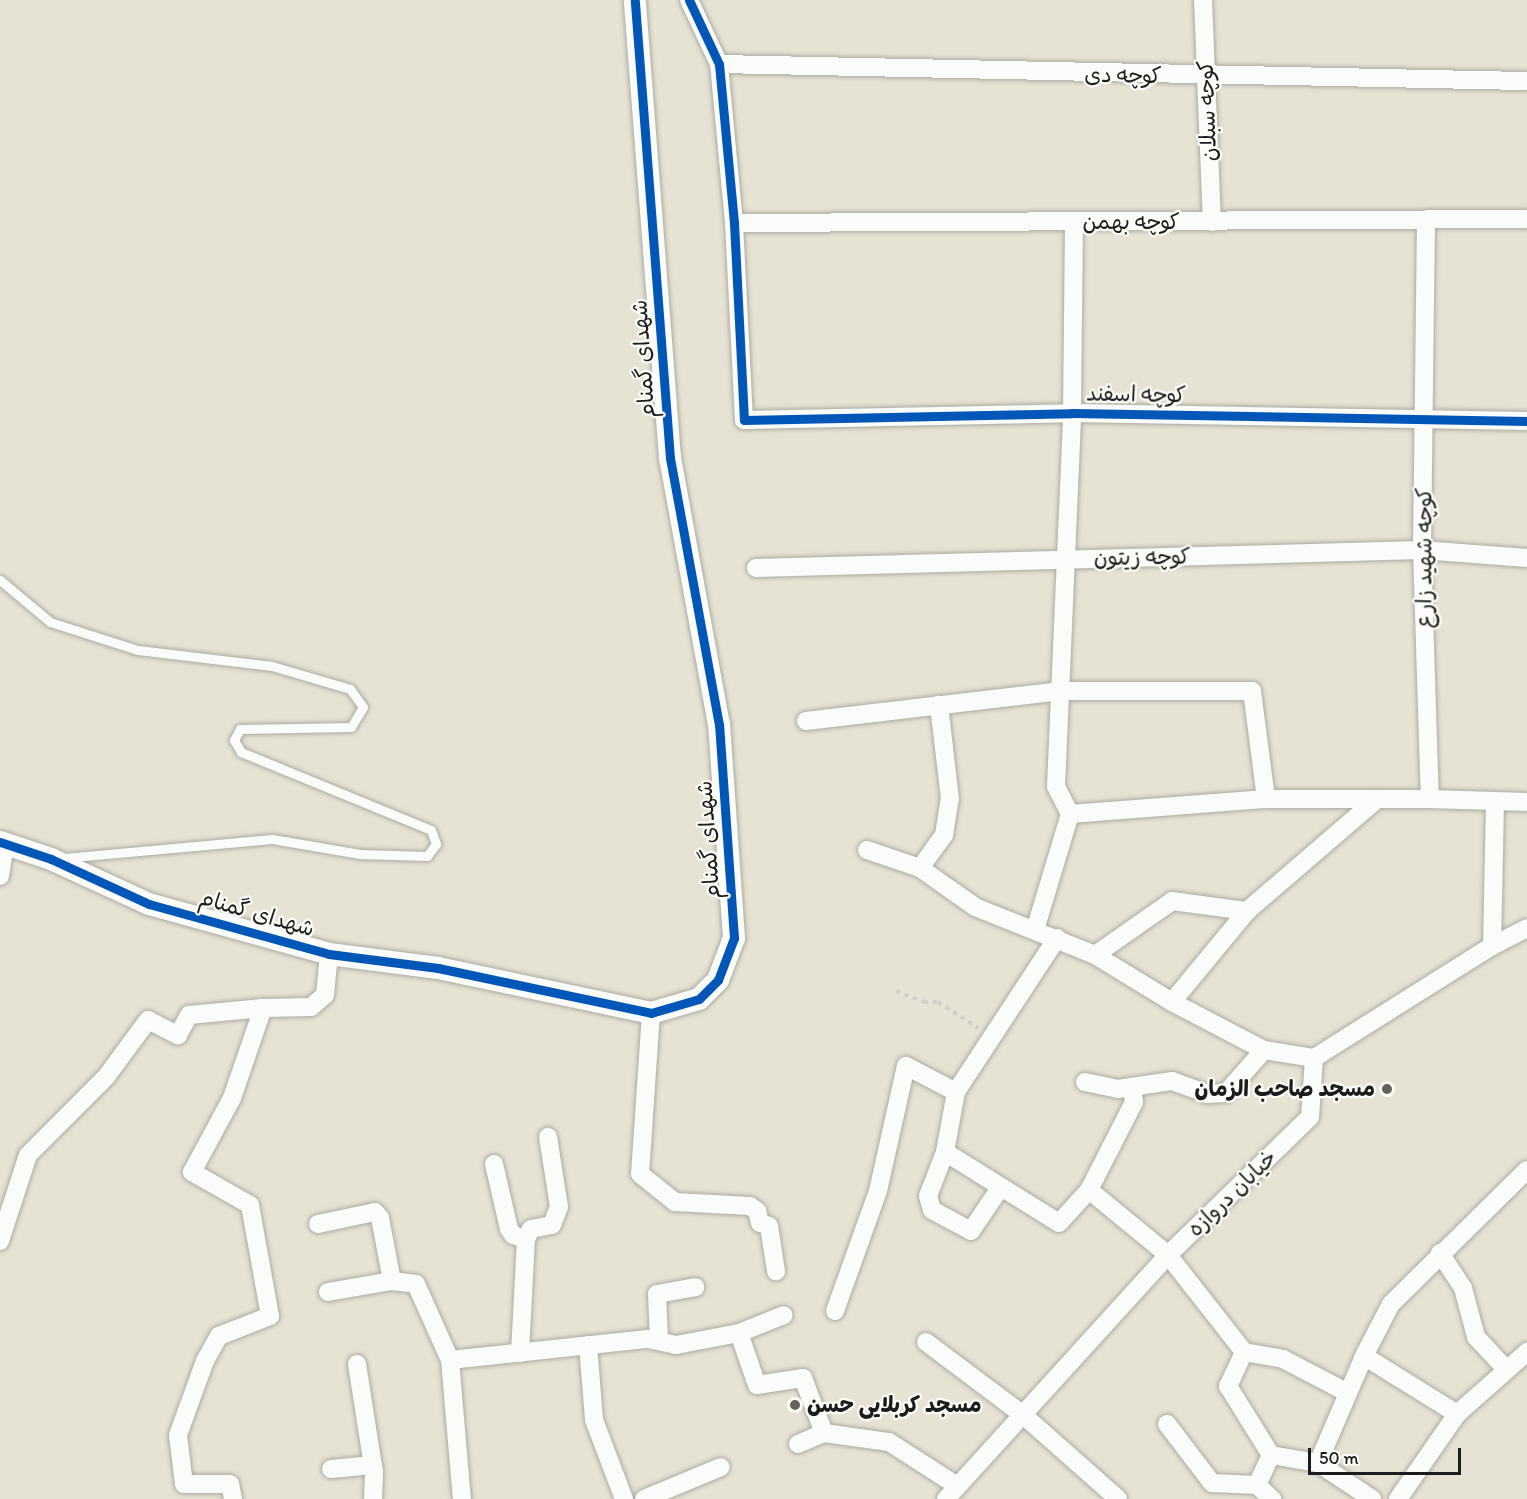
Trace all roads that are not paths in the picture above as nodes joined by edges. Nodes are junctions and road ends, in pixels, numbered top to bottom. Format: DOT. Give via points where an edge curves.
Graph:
graph roads {
  1 [pos="635,0"];
  2 [pos="689,0"];
  3 [pos="1203,0"];
  4 [pos="718,64"];
  5 [pos="1205,77"];
  6 [pos="1527,81"];
  7 [pos="1527,219"];
  8 [pos="1426,220"];
  9 [pos="734,222"];
  10 [pos="1074,222"];
  11 [pos="1212,222"];
  12 [pos="1072,413"];
  13 [pos="1425,417"];
  14 [pos="1527,421"];
  15 [pos="1422,550"];
  16 [pos="1527,558"];
  17 [pos="1064,559"];
  18 [pos="756,568"];
  19 [pos="0,580"];
  20 [pos="1063,692"];
  21 [pos="939,705"];
  22 [pos="806,720"];
  23 [pos="1266,799"];
  24 [pos="1430,799"];
  25 [pos="1375,801"];
  26 [pos="1527,802"];
  27 [pos="1495,803"];
  28 [pos="1070,814"];
  29 [pos="2,842"];
  30 [pos="867,850"];
  31 [pos="51,859"];
  32 [pos="920,868"];
  33 [pos="0,876"];
  34 [pos="1247,911"];
  35 [pos="1527,928"];
  36 [pos="1035,930"];
  37 [pos="1057,938"];
  38 [pos="1492,945"];
  39 [pos="329,954"];
  40 [pos="1095,955"];
  41 [pos="1172,1002"];
  42 [pos="263,1008"];
  43 [pos="651,1013"];
  44 [pos="1264,1050"];
  45 [pos="1314,1058"];
  46 [pos="1085,1082"];
  47 [pos="1132,1088"];
  48 [pos="956,1092"];
  49 [pos="548,1137"];
  50 [pos="945,1152"];
  51 [pos="494,1164"];
  52 [pos="1527,1170"];
  53 [pos="1000,1188"];
  54 [pos="1089,1190"];
  55 [pos="318,1224"];
  56 [pos="526,1239"];
  57 [pos="0,1241"];
  58 [pos="1440,1253"];
  59 [pos="1168,1255"];
  60 [pos="776,1271"];
  61 [pos="392,1281"];
  62 [pos="695,1287"];
  63 [pos="328,1292"];
  64 [pos="835,1311"];
  65 [pos="784,1315"];
  66 [pos="739,1333"];
  67 [pos="659,1339"];
  68 [pos="926,1342"];
  69 [pos="588,1345"];
  70 [pos="1244,1352"];
  71 [pos="1527,1352"];
  72 [pos="520,1353"];
  73 [pos="1364,1356"];
  74 [pos="450,1360"];
  75 [pos="357,1364"];
  76 [pos="1506,1369"];
  77 [pos="1347,1393"];
  78 [pos="1022,1414"];
  79 [pos="1457,1414"];
  80 [pos="1167,1424"];
  81 [pos="824,1433"];
  82 [pos="798,1444"];
  83 [pos="1271,1455"];
  84 [pos="1318,1463"];
  85 [pos="373,1466"];
  86 [pos="722,1467"];
  87 [pos="331,1469"];
  88 [pos="1257,1485"];
  89 [pos="951,1492"];
  90 [pos="666,1495"];
  91 [pos="233,1499"];
  92 [pos="373,1499"];
  93 [pos="462,1499"];
  94 [pos="624,1499"];
  95 [pos="644,1499"];
  96 [pos="1118,1499"];
  97 [pos="1272,1499"];
  98 [pos="1372,1499"];
  99 [pos="1398,1499"];
  1 -- 43 [label="street, شهدای گمنام" via="670,458 719,725 734,938 718,980 699,999"];
  2 -- 4 [label="street"];
  3 -- 5 [label="street, کوچه سبلان"];
  4 -- 5 [label="street, کوچه دی"];
  4 -- 9 [label="street"];
  5 -- 6 [label="street, کوچه دی"];
  5 -- 11 [label="street, کوچه سبلان"];
  7 -- 8 [label="street, کوچه بهمن"];
  8 -- 11 [label="street, کوچه بهمن"];
  8 -- 13 [label="street, کوچه شهید زارع"];
  9 -- 10 [label="street, کوچه بهمن"];
  9 -- 12 [label="street, کوچه اسفند" via="744,420"];
  10 -- 11 [label="street, کوچه بهمن"];
  10 -- 12 [label="street"];
  12 -- 13 [label="street, کوچه اسفند"];
  12 -- 17 [label="street"];
  13 -- 14 [label="street, کوچه اسفند"];
  13 -- 15 [label="street, کوچه شهید زارع"];
  15 -- 16 [label="street, کوچه زیتون"];
  15 -- 17 [label="street, کوچه زیتون"];
  15 -- 24 [label="street, کوچه شهید زارع"];
  17 -- 18 [label="street, کوچه زیتون"];
  17 -- 20 [label="street"];
  19 -- 31 [label="lane" via="50,622 138,650 272,666 350,689 363,707 351,727 240,729 234,740 242,752 431,830 436,844 427,856 360,854 272,839"];
  20 -- 21 [label="street"];
  20 -- 23 [label="street" via="1252,691"];
  20 -- 28 [label="street" via="1056,786"];
  21 -- 22 [label="street"];
  21 -- 32 [label="street" via="950,799 944,835"];
  23 -- 25 [label="street"];
  23 -- 28 [label="street"];
  24 -- 25 [label="street"];
  24 -- 27 [label="street"];
  25 -- 34 [label="street"];
  26 -- 27 [label="street"];
  27 -- 38 [label="street"];
  28 -- 36 [label="street"];
  29 -- 31 [label="street, شهدای گمنام"];
  29 -- 33 [label="street"];
  30 -- 32 [label="street"];
  31 -- 39 [label="street, شهدای گمنام" via="149,904"];
  32 -- 36 [label="street" via="975,907"];
  34 -- 40 [label="street" via="1172,901"];
  34 -- 41 [label="street"];
  35 -- 38 [label="street"];
  36 -- 37 [label="street"];
  37 -- 40 [label="street"];
  37 -- 48 [label="street"];
  38 -- 45 [label="street"];
  39 -- 42 [label="street" via="325,995 311,1007"];
  39 -- 43 [label="street, شهدای گمنام" via="438,968"];
  40 -- 41 [label="street"];
  41 -- 44 [label="street"];
  42 -- 57 [label="street" via="189,1015 178,1035 148,1020 106,1077 28,1155"];
  42 -- 91 [label="street" via="232,1098 192,1172 250,1205 270,1316 219,1336 205,1361 178,1435 184,1484 230,1484"];
  43 -- 60 [label="street" via="640,1174 675,1202 750,1206 757,1211 760,1223 769,1226"];
  44 -- 45 [label="street"];
  44 -- 47 [label="street" via="1226,1093 1206,1094 1172,1081"];
  45 -- 59 [label="street, خیابان دروازه" via="1310,1117"];
  46 -- 47 [label="street"];
  47 -- 54 [label="street" via="1134,1101"];
  48 -- 50 [label="street"];
  48 -- 64 [label="street" via="906,1066 878,1191"];
  49 -- 56 [label="street" via="557,1217 552,1225 531,1228"];
  50 -- 53 [label="street"];
  50 -- 53 [label="street" via="928,1196 932,1210 971,1231"];
  51 -- 56 [label="street" via="509,1228 513,1235"];
  52 -- 58 [label="street"];
  53 -- 54 [label="street" via="1059,1223"];
  54 -- 59 [label="street"];
  55 -- 61 [label="street" via="375,1212 380,1218"];
  56 -- 72 [label="street"];
  58 -- 73 [label="street" via="1391,1304"];
  58 -- 76 [label="street" via="1463,1288 1476,1337"];
  59 -- 70 [label="street"];
  59 -- 78 [label="street, خیابان دروازه"];
  61 -- 63 [label="street"];
  61 -- 74 [label="street" via="416,1284"];
  62 -- 67 [label="street" via="657,1294"];
  65 -- 66 [label="street"];
  66 -- 67 [label="street" via="676,1345"];
  66 -- 81 [label="street" via="757,1385 803,1378"];
  67 -- 69 [label="street"];
  68 -- 78 [label="street"];
  69 -- 72 [label="street"];
  69 -- 94 [label="street" via="594,1420"];
  70 -- 77 [label="street" via="1283,1359"];
  70 -- 83 [label="street" via="1228,1386"];
  71 -- 76 [label="street"];
  72 -- 74 [label="street"];
  73 -- 77 [label="street"];
  73 -- 79 [label="street"];
  74 -- 93 [label="street"];
  75 -- 85 [label="street"];
  76 -- 79 [label="street"];
  77 -- 84 [label="street"];
  78 -- 89 [label="street, خیابان دروازه"];
  78 -- 96 [label="street"];
  79 -- 99 [label="street"];
  80 -- 88 [label="street" via="1212,1483"];
  81 -- 82 [label="street"];
  81 -- 89 [label="street" via="896,1444"];
  83 -- 84 [label="street"];
  83 -- 88 [label="street"];
  84 -- 98 [label="street"];
  85 -- 87 [label="street"];
  85 -- 92 [label="street"];
  86 -- 90 [label="street"];
  88 -- 97 [label="street"];
  90 -- 95 [label="street"];
}
